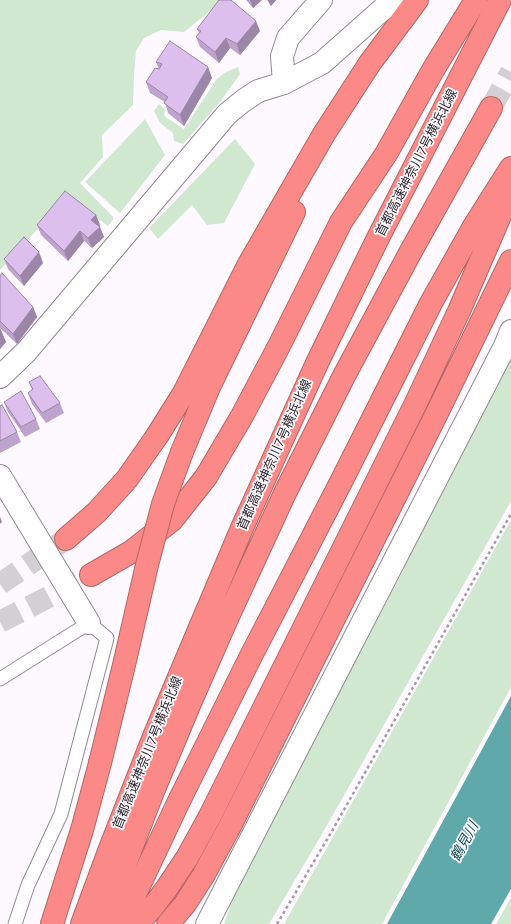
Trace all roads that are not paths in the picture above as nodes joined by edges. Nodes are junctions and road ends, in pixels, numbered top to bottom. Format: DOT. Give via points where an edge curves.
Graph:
graph roads {
  1 [pos="321,0"];
  2 [pos="393,0"];
  3 [pos="417,0"];
  4 [pos="476,0"];
  5 [pos="500,0"];
  6 [pos="370,63"];
  7 [pos="284,83"];
  8 [pos="491,108"];
  9 [pos="511,168"];
  10 [pos="511,190"];
  11 [pos="511,261"];
  12 [pos="511,331"];
  13 [pos="0,378"];
  14 [pos="0,478"];
  15 [pos="66,539"];
  16 [pos="91,575"];
  17 [pos="89,622"];
  18 [pos="0,680"];
  19 [pos="15,924"];
  20 [pos="52,924"];
  21 [pos="82,924"];
  22 [pos="102,924"];
  23 [pos="121,924"];
  24 [pos="137,924"];
  25 [pos="168,924"];
  26 [pos="207,924"];
  1 -- 7 [label="street" via="288,38 282,56"];
  2 -- 7 [label="street" via="322,63"];
  3 -- 6 [label="highway"];
  4 -- 16 [label="highway" via="386,154 341,222 242,416 206,477 172,520 131,552"];
  5 -- 21 [label="highway, 首都高速神奈川7号横浜北線" via="325,346 242,528 155,734"];
  6 -- 15 [label="highway" via="324,134 257,251 184,393 157,436 127,479 98,512"];
  6 -- 20 [label="highway, bridge" via="208,387 182,452 151,550 82,830"];
  7 -- 13 [label="street" via="258,91 228,114 26,352"];
  8 -- 22 [label="highway, 首都高速神奈川7号横浜北線" via="345,374 285,493 226,620 154,789"];
  9 -- 23 [label="highway" via="430,303 251,656"];
  10 -- 24 [label="highway" via="415,405 209,818 167,888"];
  11 -- 25 [label="highway" via="229,828 203,876"];
  12 -- 26 [label="street"];
  14 -- 17 [label="street"];
  17 -- 18 [label="lane"];
  17 -- 19 [label="lane" via="107,638 61,814 28,885"];
}
